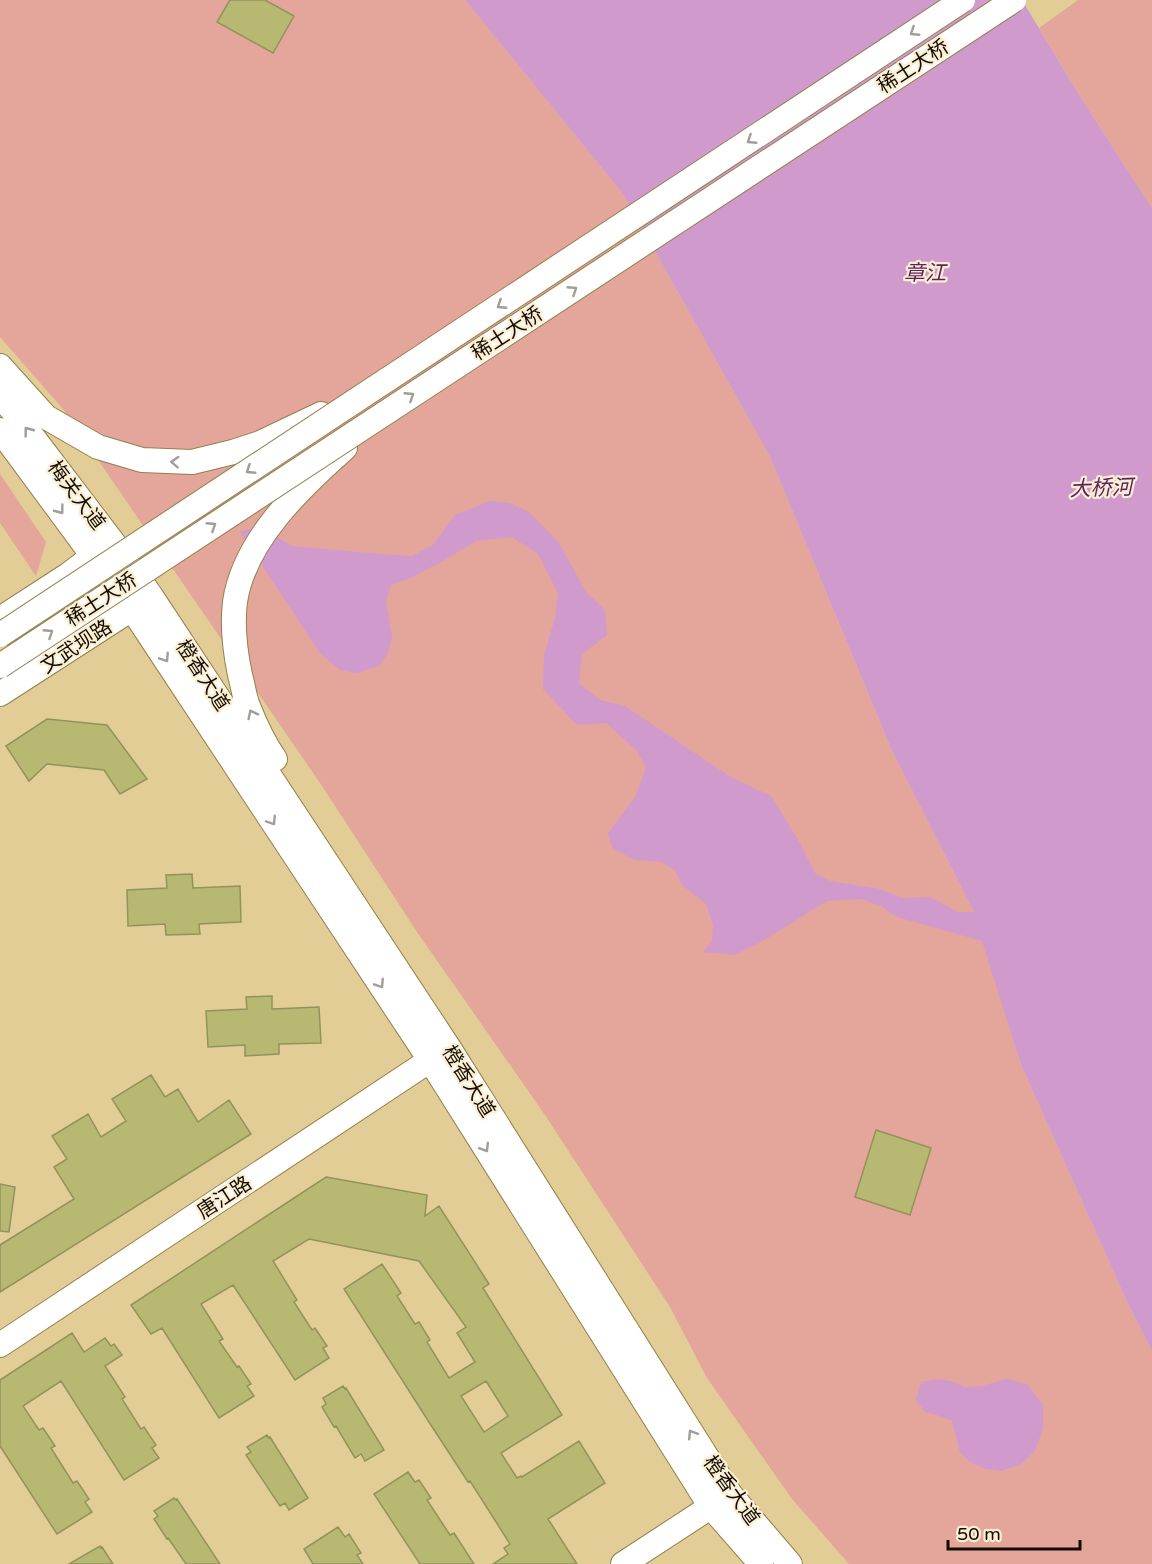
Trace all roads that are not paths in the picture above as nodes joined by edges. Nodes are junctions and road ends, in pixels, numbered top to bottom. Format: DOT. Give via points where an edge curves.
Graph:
graph roads {
  1 [pos="963,0"];
  2 [pos="1014,0"];
  3 [pos="0,366"];
  4 [pos="367,393"];
  5 [pos="0,396"];
  6 [pos="380,416"];
  7 [pos="0,430"];
  8 [pos="103,548"];
  9 [pos="142,603"];
  10 [pos="0,619"];
  11 [pos="0,635"];
  12 [pos="0,666"];
  13 [pos="0,694"];
  14 [pos="440,1054"];
  15 [pos="631,1338"];
  16 [pos="0,1345"];
  17 [pos="721,1500"];
  18 [pos="624,1564"];
  19 [pos="761,1564"];
  20 [pos="790,1564"];
  1 -- 4 [label="main road, 稀土大桥, one-way, bridge"];
  6 -- 2 [label="main road, 稀土大桥, one-way, bridge"];
  4 -- 3 [label="main road, one-way, bridge" via="261,443 233,452 192,462 142,460 98,447 46,417"];
  4 -- 11 [label="main road, 稀土大桥, one-way, bridge"];
  8 -- 5 [label="main road, 梅关大道, one-way"];
  12 -- 6 [label="main road, 稀土大桥, one-way, bridge"];
  15 -- 6 [label="main road, one-way, bridge" via="548,1176 268,748 247,705 234,628 242,575 279,513 310,479"];
  7 -- 8 [label="main road, 梅关大道, one-way"];
  8 -- 9 [label="main road, 梅关大道"];
  8 -- 10 [label="main road"];
  9 -- 13 [label="main road, 文武坝路"];
  9 -- 14 [label="main road, 橙香大道"];
  14 -- 15 [label="main road, 橙香大道"];
  14 -- 16 [label="main road, 唐江路"];
  14 -- 17 [label="main road, 橙香大道, one-way"];
  17 -- 15 [label="main road, 橙香大道, one-way"];
  17 -- 18 [label="main road"];
  17 -- 19 [label="main road, 橙香大道"];
  17 -- 20 [label="main road, 橙香大道"];
}
